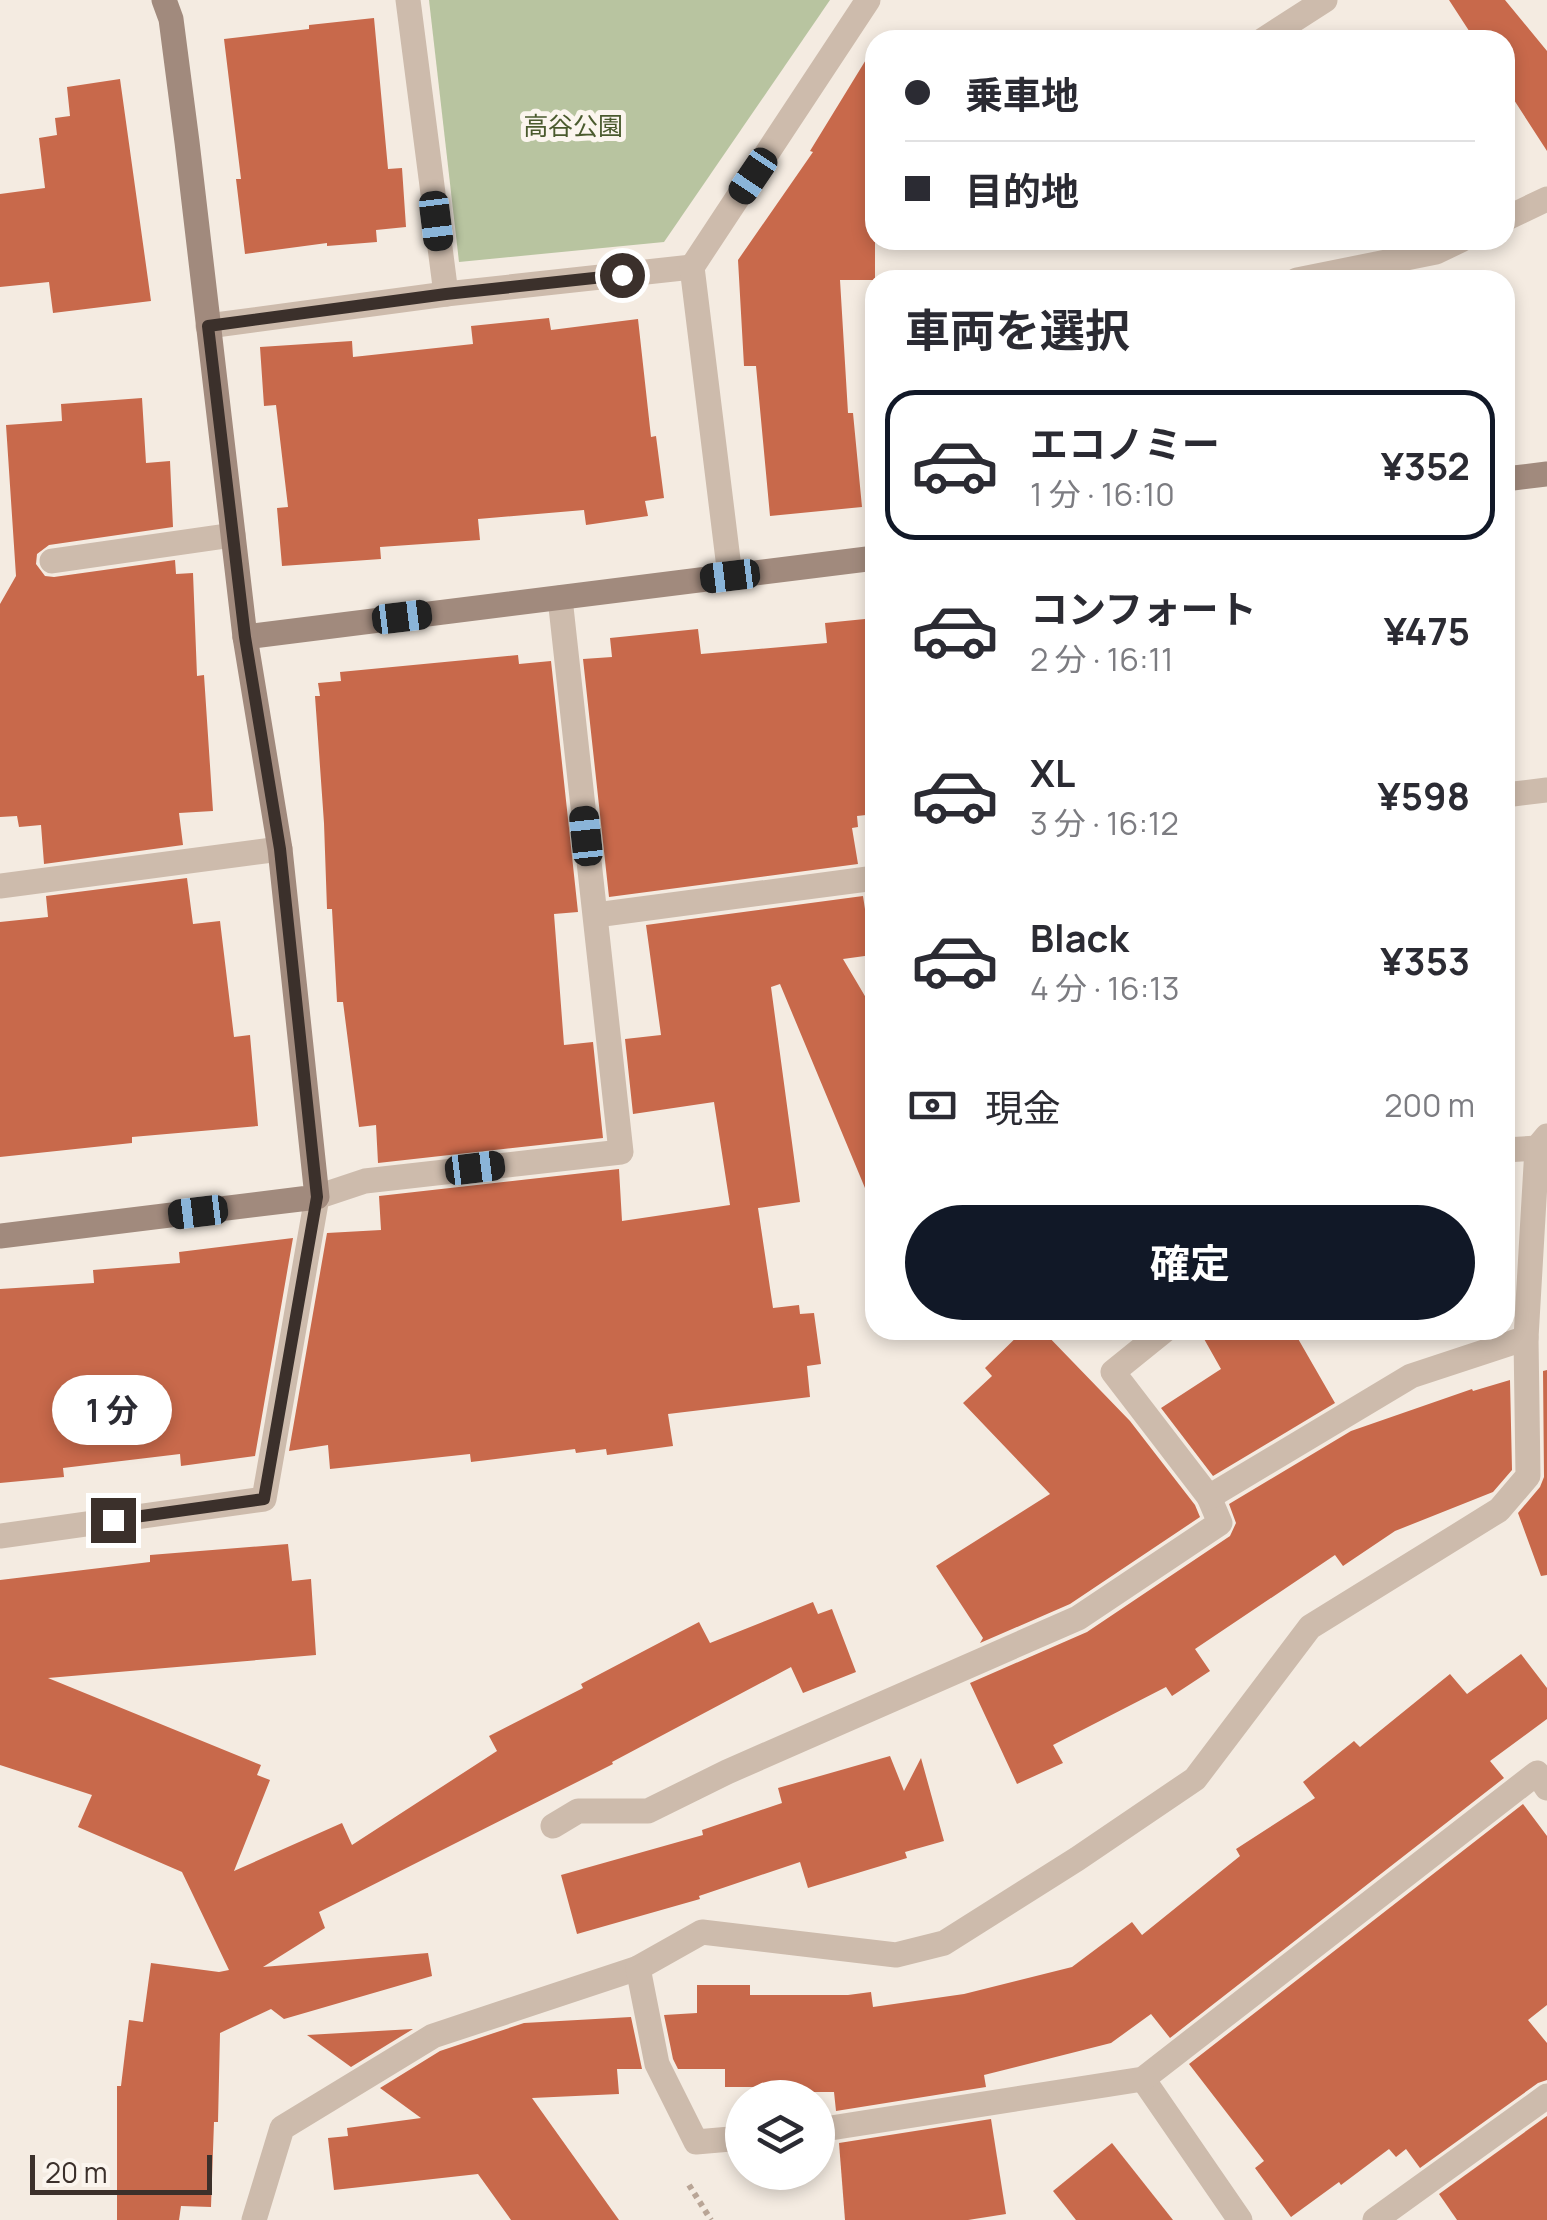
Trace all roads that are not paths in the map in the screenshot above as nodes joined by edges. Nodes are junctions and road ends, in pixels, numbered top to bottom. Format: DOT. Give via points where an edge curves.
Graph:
graph roads {
  1 [pos="164,0"];
  2 [pos="408,0"];
  3 [pos="868,0"];
  4 [pos="1324,0"];
  5 [pos="1278,30"];
  6 [pos="1547,199"];
  7 [pos="1515,214"];
  8 [pos="1440,250"];
  9 [pos="692,267"];
  10 [pos="1347,270"];
  11 [pos="446,294"];
  12 [pos="208,326"];
  13 [pos="1547,474"];
  14 [pos="1515,478"];
  15 [pos="233,535"];
  16 [pos="865,559"];
  17 [pos="52,561"];
  18 [pos="730,576"];
  19 [pos="560,598"];
  20 [pos="245,637"];
  21 [pos="1547,790"];
  22 [pos="1515,794"];
  23 [pos="280,849"];
  24 [pos="865,879"];
  25 [pos="0,886"];
  26 [pos="596,915"];
  27 [pos="1542,1142"];
  28 [pos="1515,1148"];
  29 [pos="317,1197"];
  30 [pos="0,1236"];
  31 [pos="1526,1338"];
  32 [pos="1153,1340"];
  33 [pos="1208,1497"];
  34 [pos="0,1536"];
  35 [pos="1547,1788"];
  36 [pos="553,1826"];
  37 [pos="638,1968"];
  38 [pos="1143,2080"];
  39 [pos="1547,2096"];
  40 [pos="835,2127"];
  41 [pos="725,2139"];
  42 [pos="254,2220"];
  43 [pos="1240,2220"];
  44 [pos="1374,2220"];
  1 -- 12 [label="street"];
  2 -- 11 [label="street"];
  3 -- 9 [label="street"];
  4 -- 5 [label="street"];
  6 -- 7 [label="street"];
  8 -- 10 [label="street"];
  9 -- 11 [label="street"];
  9 -- 18 [label="street"];
  11 -- 12 [label="street"];
  12 -- 15 [label="street"];
  13 -- 14 [label="street"];
  15 -- 17 [label="street"];
  15 -- 20 [label="street"];
  16 -- 18 [label="street"];
  18 -- 19 [label="street"];
  19 -- 20 [label="street"];
  19 -- 26 [label="street"];
  20 -- 23 [label="street"];
  21 -- 22 [label="street"];
  23 -- 25 [label="street"];
  23 -- 29 [label="street"];
  24 -- 26 [label="street"];
  26 -- 29 [label="street" via="621,1152 365,1181"];
  27 -- 28 [label="street"];
  27 -- 31 [label="street"];
  29 -- 30 [label="street"];
  29 -- 34 [label="street" via="264,1499"];
  31 -- 33 [label="street" via="1411,1376"];
  31 -- 37 [label="street" via="1528,1476 1498,1510 1310,1627 1195,1779 944,1943 896,1955 702,1932"];
  32 -- 33 [label="street" via="1113,1372"];
  33 -- 36 [label="street" via="1220,1522 1078,1618 648,1810 578,1810"];
  35 -- 38 [label="street" via="1538,1773"];
  37 -- 41 [label="street" via="657,2064 696,2142"];
  37 -- 42 [label="street" via="433,2036 282,2128"];
  38 -- 40 [label="street"];
  38 -- 43 [label="street"];
  39 -- 44 [label="street"];
}
